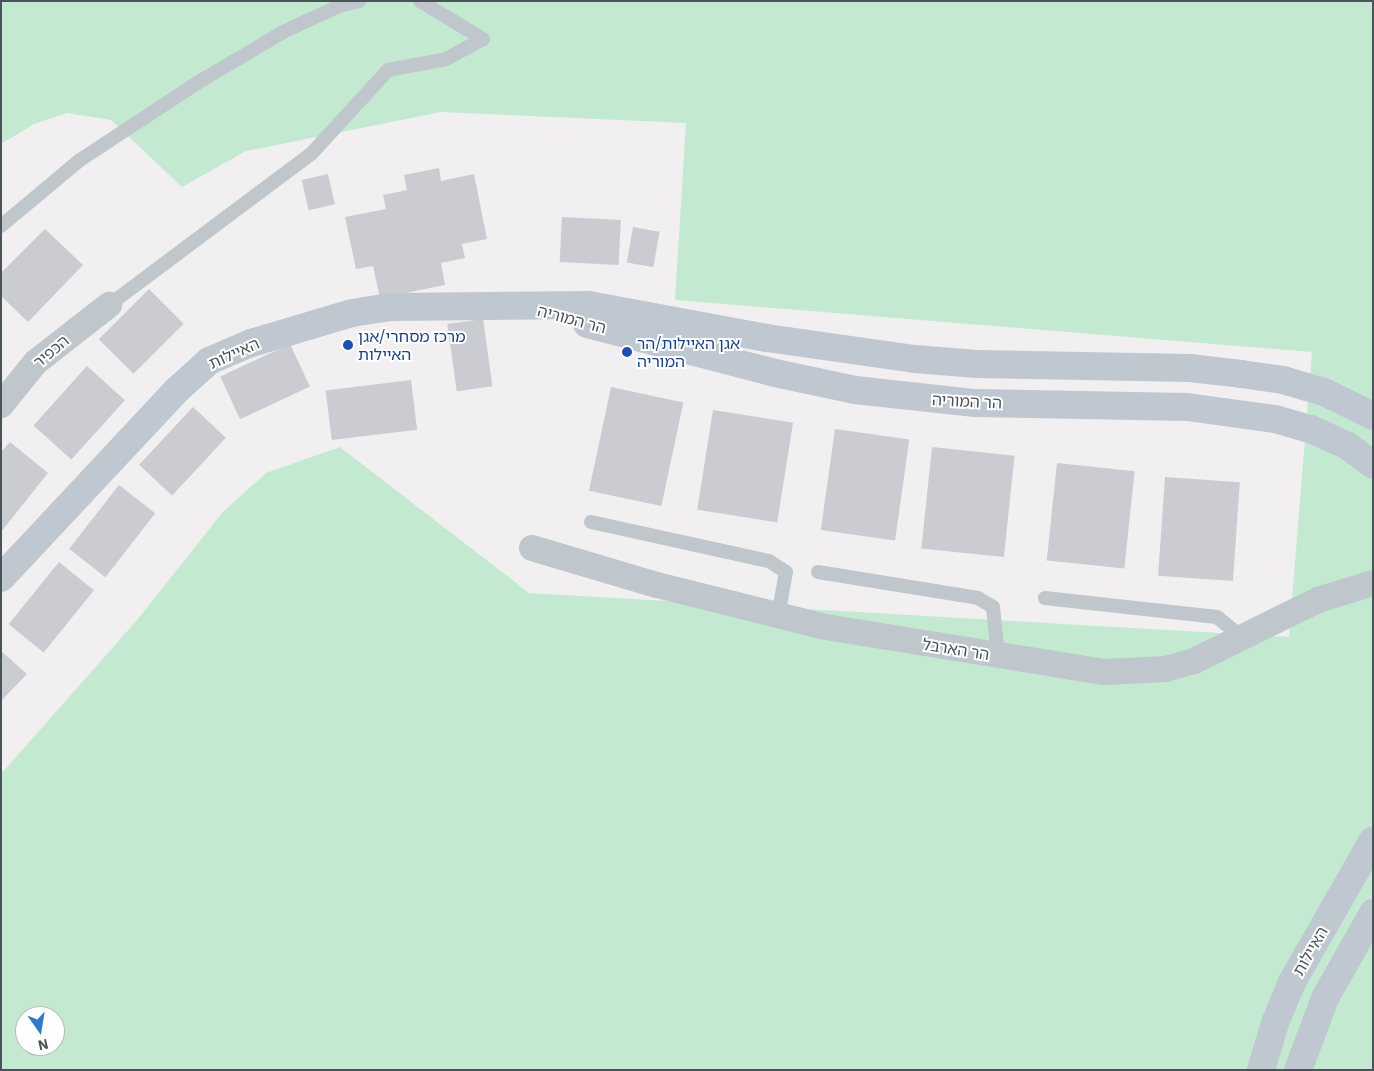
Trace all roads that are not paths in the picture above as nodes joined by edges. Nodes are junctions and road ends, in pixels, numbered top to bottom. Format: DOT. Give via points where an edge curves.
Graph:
graph roads {
  1 [pos="359,1"];
  2 [pos="420,1"];
  3 [pos="1,226"];
  4 [pos="109,305"];
  5 [pos="523,306"];
  6 [pos="1,405"];
  7 [pos="1373,416"];
  8 [pos="1373,465"];
  9 [pos="591,522"];
  10 [pos="532,548"];
  11 [pos="818,572"];
  12 [pos="1,578"];
  13 [pos="1373,584"];
  14 [pos="1045,598"];
  15 [pos="778,616"];
  16 [pos="1244,639"];
  17 [pos="998,656"];
  18 [pos="1373,840"];
  19 [pos="1373,913"];
  20 [pos="1261,1070"];
  21 [pos="1298,1070"];
  1 -- 3 [label="lane" via="339,6 285,31 197,83 80,160"];
  2 -- 4 [label="lane" via="483,39 446,59 388,70 312,153"];
  4 -- 6 [label="street, הכפיר" via="36,362"];
  5 -- 7 [label="street, הר המוריה" via="590,306 767,338 915,359 977,364 1190,368 1241,374 1284,380 1324,392"];
  5 -- 8 [label="street, הר המוריה" via="775,373 855,390 975,403 1187,408 1275,419 1310,429 1348,446"];
  5 -- 12 [label="street, האיילות" via="391,307 352,313 251,343 209,361 177,390"];
  9 -- 15 [label="lane" via="769,561 786,572"];
  10 -- 15 [label="street, הר הארבל"];
  11 -- 17 [label="lane" via="978,598 993,607"];
  13 -- 16 [label="street, הר הארבל" via="1318,600"];
  14 -- 16 [label="lane" via="1217,617"];
  15 -- 17 [label="street, הר הארבל"];
  16 -- 17 [label="street, הר הארבל" via="1194,662 1137,672 1104,672"];
  18 -- 20 [label="street, האיילות" via="1292,982"];
  19 -- 21 [label="street" via="1325,998"];
}
